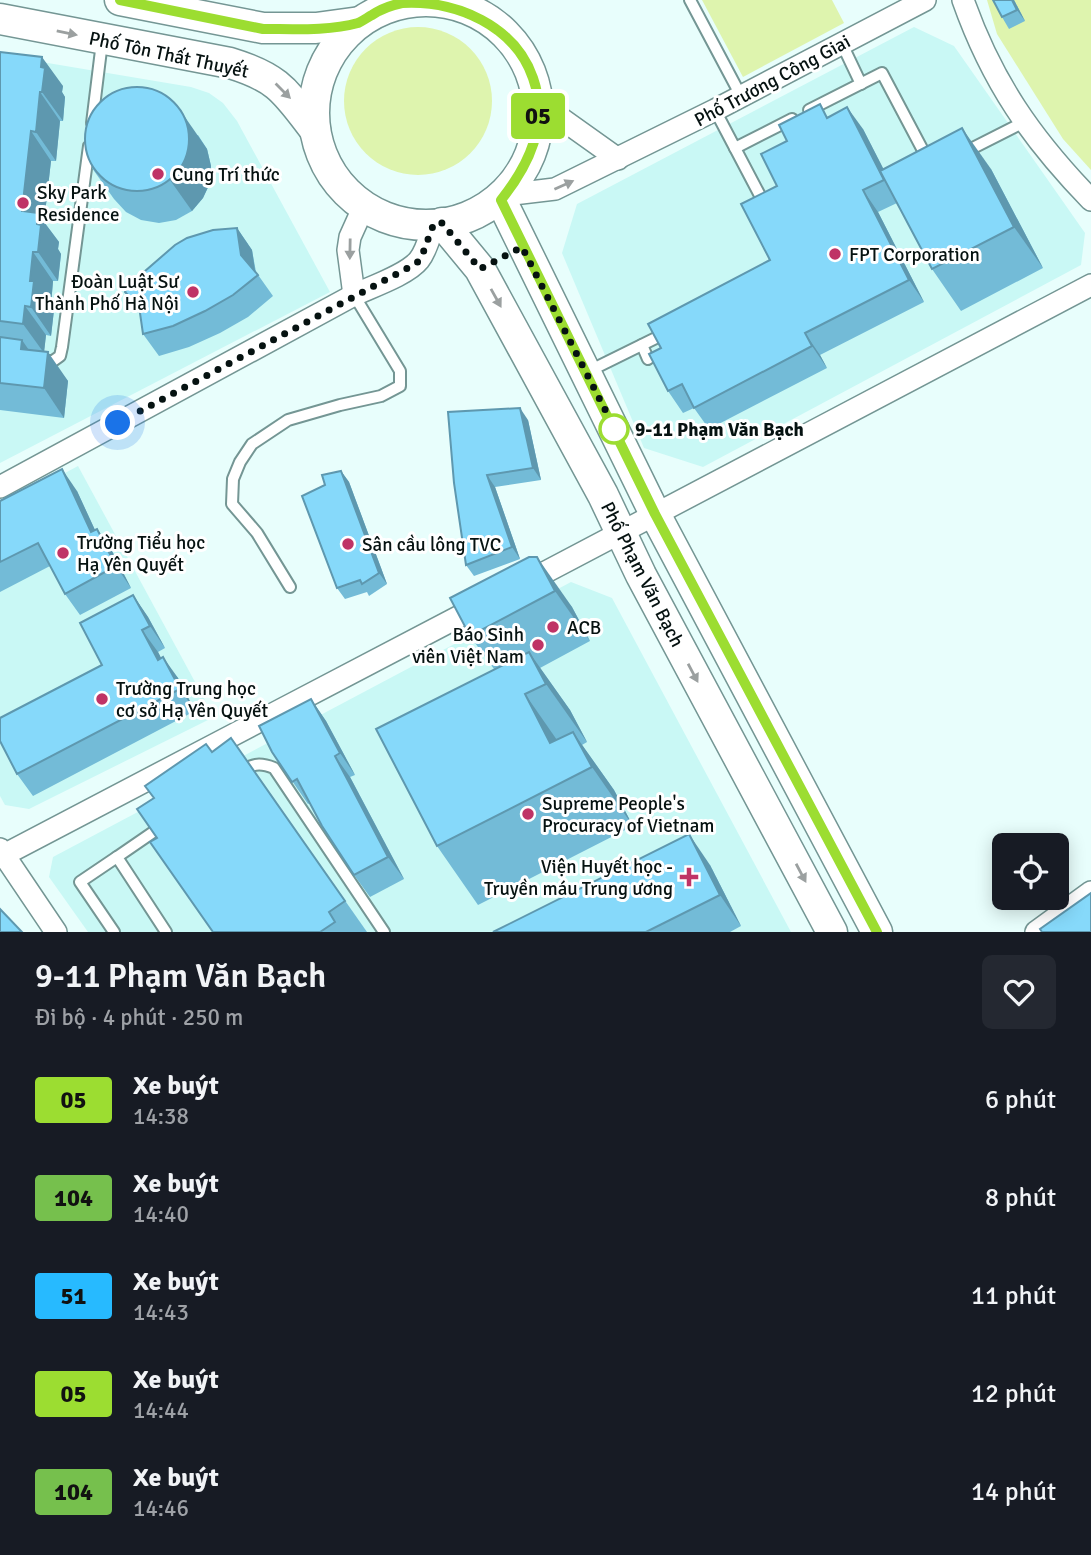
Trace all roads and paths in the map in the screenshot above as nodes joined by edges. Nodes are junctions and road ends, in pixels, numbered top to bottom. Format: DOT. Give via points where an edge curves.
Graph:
graph roads {
  1 [pos="120,0"];
  2 [pos="690,0"];
  3 [pos="925,0"];
  4 [pos="963,0"];
  5 [pos="378,10"];
  6 [pos="494,13"];
  7 [pos="0,19"];
  8 [pos="102,40"];
  9 [pos="842,44"];
  10 [pos="861,84"];
  11 [pos="741,96"];
  12 [pos="538,102"];
  13 [pos="715,110"];
  14 [pos="1024,122"];
  15 [pos="315,130"];
  16 [pos="735,148"];
  17 [pos="955,157"];
  18 [pos="618,159"];
  19 [pos="944,163"];
  20 [pos="503,197"];
  21 [pos="1091,200"];
  22 [pos="364,206"];
  23 [pos="769,213"];
  24 [pos="438,223"];
  25 [pos="522,247"];
  26 [pos="480,269"];
  27 [pos="1091,285"];
  28 [pos="354,295"];
  29 [pos="678,327"];
  30 [pos="642,345"];
  31 [pos="648,359"];
  32 [pos="32,360"];
  33 [pos="586,373"];
  34 [pos="0,486"];
  35 [pos="655,514"];
  36 [pos="620,532"];
  37 [pos="290,587"];
  38 [pos="228,780"];
  39 [pos="173,818"];
  40 [pos="1,853"];
  41 [pos="117,857"];
  42 [pos="1091,892"];
  43 [pos="57,932"];
  44 [pos="114,932"];
  45 [pos="166,932"];
  46 [pos="384,932"];
  47 [pos="832,932"];
  48 [pos="877,932"];
  49 [pos="1036,932"];
  1 -- 5 [label="main road" via="263,29 316,28"];
  2 -- 11 [label="lane"];
  3 -- 9 [label="street, Phố Trương Công Giai"];
  4 -- 14 [label="street" via="989,65"];
  5 -- 6 [label="main road" via="425,1"];
  5 -- 15 [label="main road" via="342,39 327,59 318,82"];
  6 -- 12 [label="main road" via="525,60"];
  7 -- 8 [label="main road, Phố Tôn Thất Thuyết, one-way"];
  8 -- 15 [label="main road, Phố Tôn Thất Thuyết, one-way" via="257,72 288,95"];
  8 -- 32 [label="lane" via="60,356 53,361"];
  9 -- 10 [label="lane"];
  9 -- 11 [label="street, Phố Trương Công Giai"];
  10 -- 16 [label="lane"];
  10 -- 19 [label="lane" via="882,73 923,161 933,168"];
  11 -- 13 [label="street, Phố Trương Công Giai"];
  12 -- 18 [label="street"];
  12 -- 20 [label="main road" via="532,149"];
  13 -- 16 [label="lane"];
  13 -- 18 [label="street, Phố Trương Công Giai"];
  14 -- 17 [label="lane"];
  14 -- 21 [label="street"];
  15 -- 22 [label="main road" via="333,175"];
  16 -- 23 [label="lane"];
  20 -- 18 [label="street, Phố Trương Công Giai, one-way" via="555,189"];
  20 -- 24 [label="main road" via="462,219"];
  20 -- 25 [label="main road, Phố Phạm Văn Bạch"];
  22 -- 24 [label="main road" via="393,219"];
  22 -- 28 [label="street, one-way" via="348,250"];
  24 -- 26 [label="main road, Phố Phạm Văn Bạch"];
  24 -- 28 [label="street" via="417,263"];
  25 -- 26 [label="main road"];
  25 -- 33 [label="main road, Phố Phạm Văn Bạch"];
  26 -- 36 [label="main road, Phố Phạm Văn Bạch, one-way"];
  27 -- 35 [label="street"];
  28 -- 34 [label="street"];
  28 -- 37 [label="lane" via="400,371 400,386 381,396 288,420 252,444 233,479 232,503 257,533"];
  29 -- 30 [label="lane"];
  30 -- 31 [label="lane"];
  30 -- 33 [label="lane"];
  33 -- 35 [label="main road, Phố Phạm Văn Bạch"];
  35 -- 36 [label="street"];
  35 -- 48 [label="main road, Phố Phạm Văn Bạch"];
  36 -- 40 [label="street" via="41,837"];
  36 -- 47 [label="main road, Phố Phạm Văn Bạch, one-way"];
  38 -- 46 [label="lane" via="251,765 274,768"];
  39 -- 41 [label="lane"];
  40 -- 43 [label="street"];
  41 -- 44 [label="lane" via="80,882"];
  41 -- 45 [label="lane"];
  42 -- 49 [label="street"];
}
